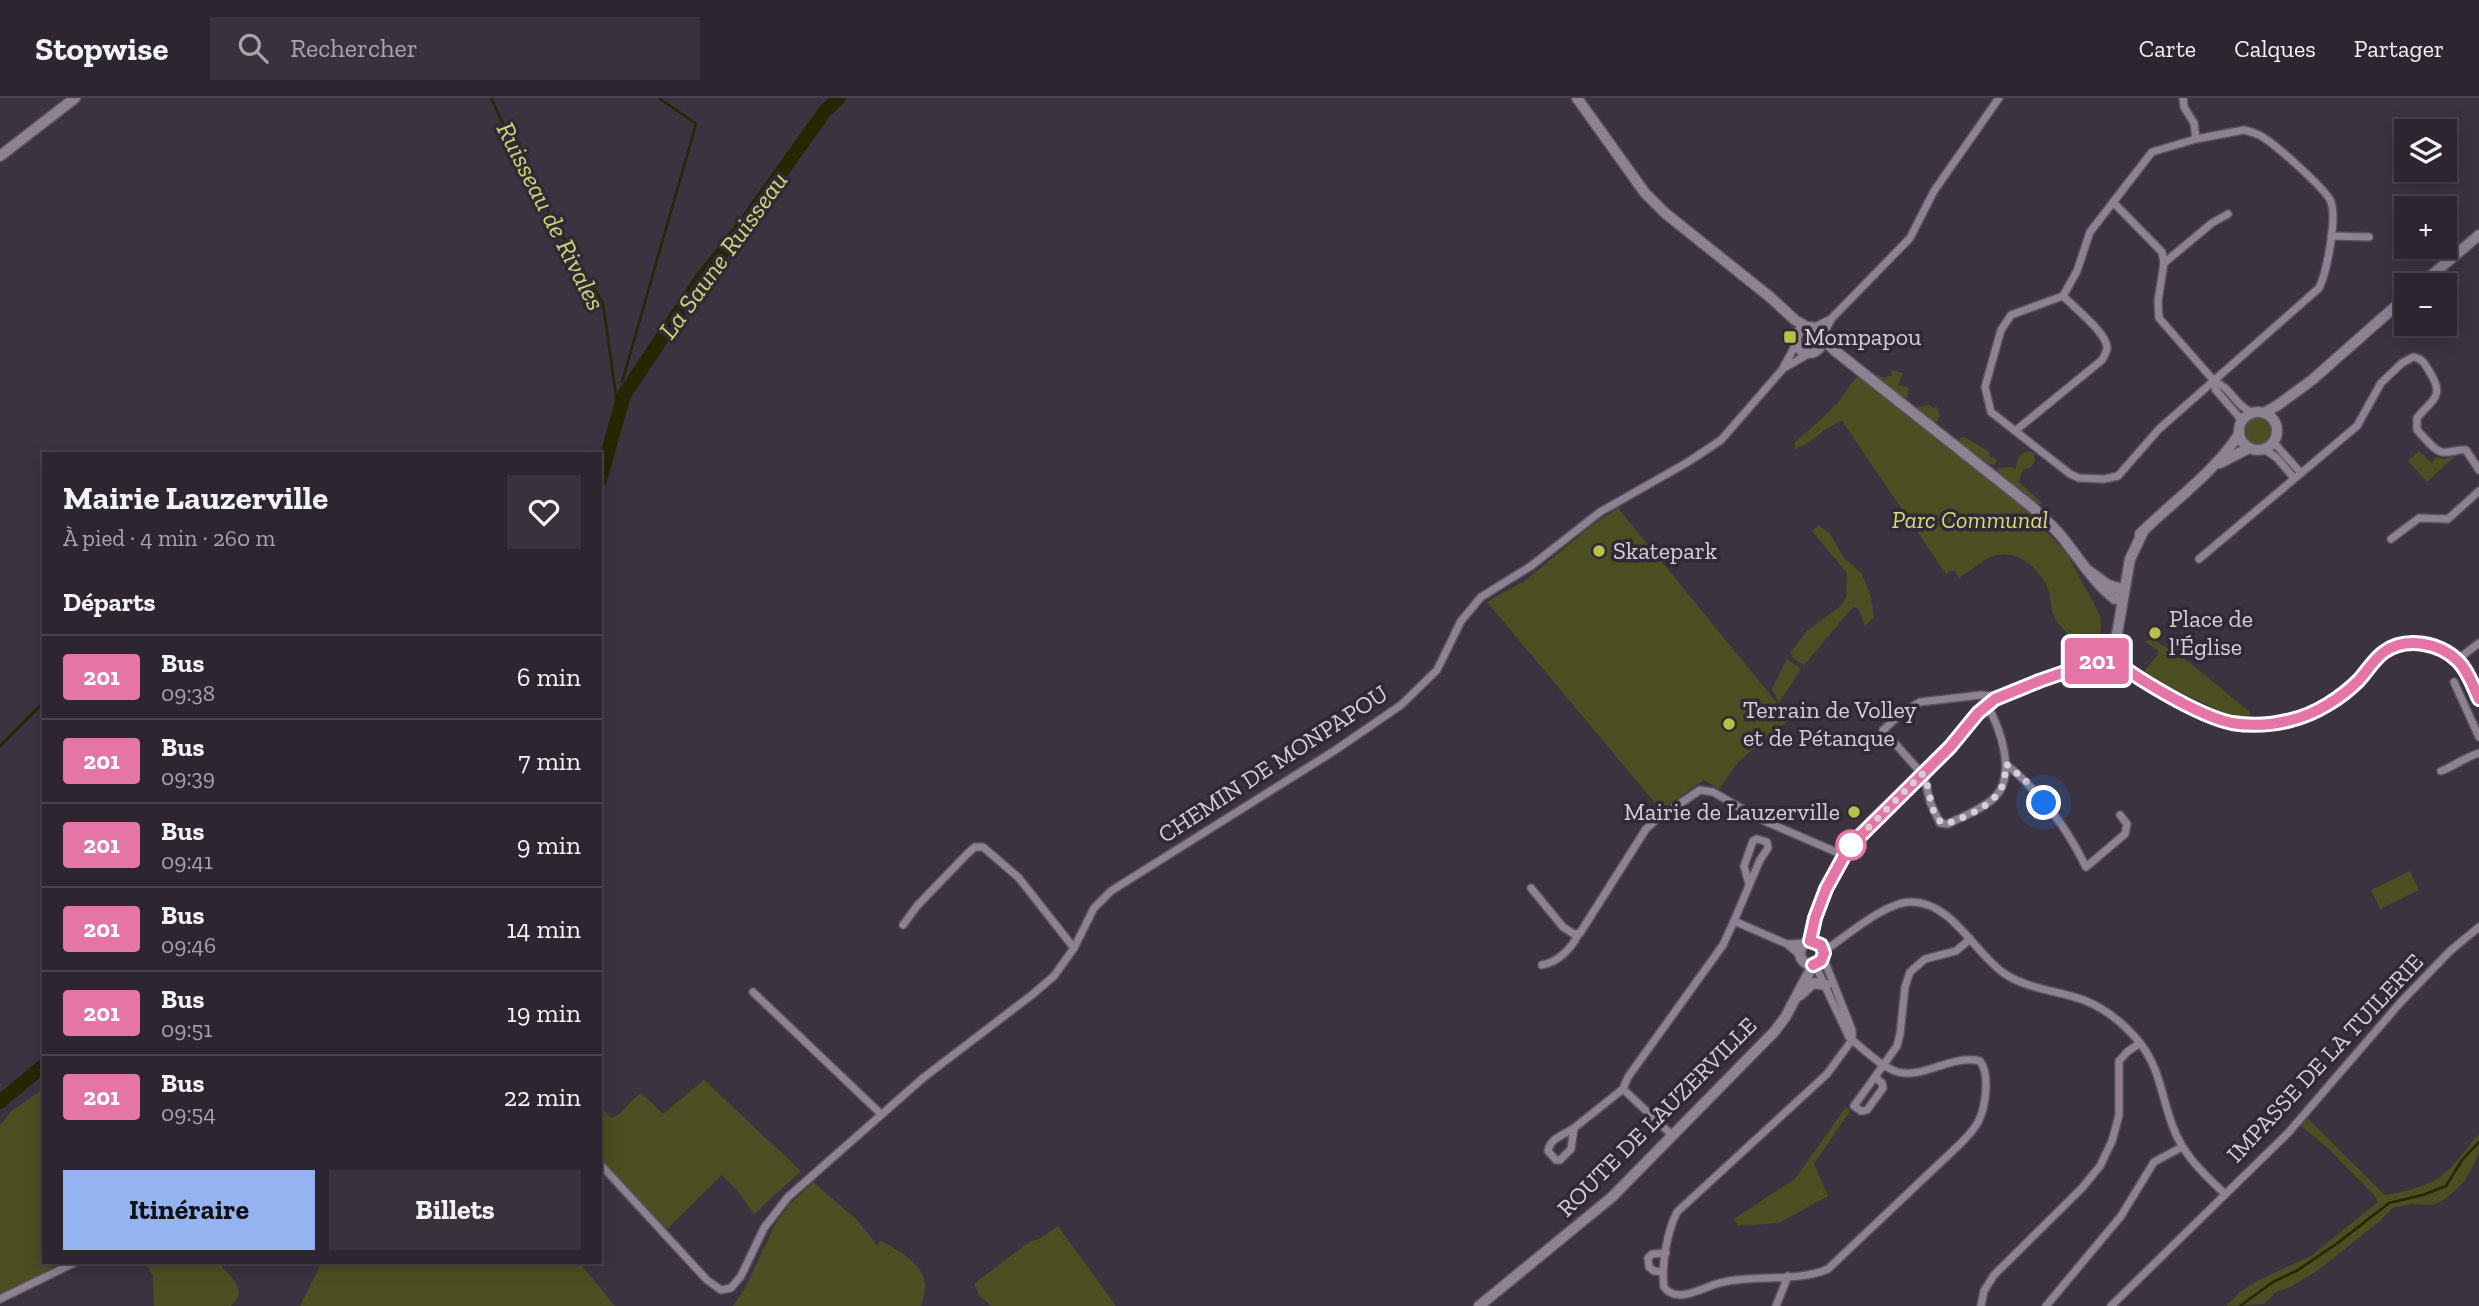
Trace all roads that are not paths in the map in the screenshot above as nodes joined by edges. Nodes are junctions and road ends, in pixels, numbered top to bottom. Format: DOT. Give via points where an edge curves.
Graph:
graph roads {
  1 [pos="75,98"];
  2 [pos="1577,98"];
  3 [pos="1999,98"];
  4 [pos="2183,98"];
  5 [pos="2196,139"];
  6 [pos="0,156"];
  7 [pos="2113,202"];
  8 [pos="2228,214"];
  9 [pos="2479,235"];
  10 [pos="2331,236"];
  11 [pos="2369,237"];
  12 [pos="2164,263"];
  13 [pos="2434,273"];
  14 [pos="2063,296"];
  15 [pos="2394,307"];
  16 [pos="1785,311"];
  17 [pos="1816,332"];
  18 [pos="1796,340"];
  19 [pos="1812,353"];
  20 [pos="1845,358"];
  21 [pos="1783,370"];
  22 [pos="2215,382"];
  23 [pos="2301,388"];
  24 [pos="2258,412"];
  25 [pos="2275,424"];
  26 [pos="2240,428"];
  27 [pos="2015,431"];
  28 [pos="2274,440"];
  29 [pos="2249,448"];
  30 [pos="2264,449"];
  31 [pos="2479,470"];
  32 [pos="2206,472"];
  33 [pos="2297,475"];
  34 [pos="2479,491"];
  35 [pos="2391,540"];
  36 [pos="2199,559"];
  37 [pos="2120,594"];
  38 [pos="2479,643"];
  39 [pos="2108,647"];
  40 [pos="2457,660"];
  41 [pos="2454,682"];
  42 [pos="2479,699"];
  43 [pos="1991,702"];
  44 [pos="2479,737"];
  45 [pos="2479,753"];
  46 [pos="2006,764"];
  47 [pos="2441,771"];
  48 [pos="1922,774"];
  49 [pos="2120,815"];
  50 [pos="1843,855"];
  51 [pos="1749,884"];
  52 [pos="1531,888"];
  53 [pos="1734,921"];
  54 [pos="903,925"];
  55 [pos="2479,926"];
  56 [pos="1578,935"];
  57 [pos="1970,939"];
  58 [pos="1808,942"];
  59 [pos="1787,944"];
  60 [pos="1074,948"];
  61 [pos="1800,957"];
  62 [pos="1818,959"];
  63 [pos="1542,965"];
  64 [pos="1826,985"];
  65 [pos="753,992"];
  66 [pos="1792,1005"];
  67 [pos="1852,1041"];
  68 [pos="2140,1043"];
  69 [pos="1884,1064"];
  70 [pos="1875,1077"];
  71 [pos="1623,1089"];
  72 [pos="881,1114"];
  73 [pos="1574,1128"];
  74 [pos="1673,1136"];
  75 [pos="2182,1147"];
  76 [pos="602,1166"];
  77 [pos="2225,1194"];
  78 [pos="1666,1253"];
  79 [pos="72,1264"];
  80 [pos="1663,1272"];
  81 [pos="1788,1276"];
  82 [pos="1513,1280"];
  83 [pos="0,1299"];
  84 [pos="1479,1306"];
  85 [pos="1489,1306"];
  86 [pos="1776,1306"];
  87 [pos="1981,1306"];
  88 [pos="2046,1306"];
  89 [pos="2110,1306"];
  1 -- 6 [label="street"];
  2 -- 16 [label="street" via="1652,200"];
  3 -- 17 [label="street" via="1934,191 1910,238"];
  4 -- 5 [label="street"];
  5 -- 7 [label="street" via="2152,152"];
  5 -- 10 [label="street" via="2244,130 2261,135 2331,201"];
  7 -- 12 [label="street" via="2162,252"];
  7 -- 14 [label="street" via="2090,232"];
  8 -- 12 [label="street"];
  9 -- 13 [label="street"];
  10 -- 11 [label="street"];
  10 -- 22 [label="street" via="2326,275 2319,288"];
  12 -- 22 [label="street" via="2159,318"];
  14 -- 27 [label="street" via="2011,315 2001,330 1984,387 1991,412"];
  14 -- 27 [label="street" via="2101,332 2107,349 2102,360"];
  15 -- 23 [label="street"];
  16 -- 17 [label="street"];
  16 -- 18 [label="street"];
  17 -- 18 [label="street"];
  17 -- 19 [label="street" via="1820,348"];
  17 -- 20 [label="street"];
  18 -- 19 [label="street" via="1800,351"];
  18 -- 21 [label="street, CHEMIN DE MONPAPOU"];
  19 -- 20 [label="street"];
  19 -- 21 [label="street, CHEMIN DE MONPAPOU"];
  20 -- 37 [label="street" via="2031,506 2089,571"];
  21 -- 60 [label="street, CHEMIN DE MONPAPOU" via="1711,447 1600,512 1531,566 1481,597 1461,621 1437,670 1401,705 1111,891 1094,908"];
  22 -- 24 [label="street" via="2245,410"];
  22 -- 26 [label="street" via="2215,389 2239,416"];
  22 -- 27 [label="street" via="2159,429 2118,476 2079,478"];
  23 -- 24 [label="street" via="2278,405"];
  23 -- 25 [label="street"];
  24 -- 25 [label="street"];
  24 -- 26 [label="street"];
  25 -- 28 [label="street"];
  26 -- 29 [label="street" via="2242,442"];
  26 -- 32 [label="street" via="2231,446"];
  28 -- 30 [label="street"];
  28 -- 33 [label="street"];
  29 -- 30 [label="street"];
  29 -- 32 [label="street"];
  30 -- 33 [label="street"];
  31 -- 33 [label="street" via="2466,450 2441,452 2417,430 2417,418 2435,400 2437,391 2423,361 2413,357 2381,383 2357,426"];
  32 -- 37 [label="street" via="2143,532"];
  33 -- 36 [label="street"];
  34 -- 35 [label="street" via="2448,519 2418,518"];
  37 -- 39 [label="street" via="2119,625"];
  38 -- 40 [label="street"];
  39 -- 40 [label="street" via="2119,649 2124,666 2135,675 2210,715 2253,725 2312,713 2352,687 2380,654 2397,645 2427,645"];
  39 -- 43 [label="street" via="2085,665"];
  40 -- 42 [label="street"];
  41 -- 44 [label="street"];
  43 -- 46 [label="street"];
  43 -- 48 [label="street"];
  43 -- 48 [label="street" via="1993,696 1981,695 1920,702 1883,730"];
  45 -- 47 [label="street"];
  46 -- 48 [label="street" via="1995,797 1948,824 1937,818"];
  46 -- 49 [label="street" via="2065,828 2087,867 2125,834 2127,824"];
  48 -- 50 [label="street"];
  50 -- 56 [label="street" via="1762,820 1713,792 1700,790 1646,829"];
  50 -- 58 [label="street"];
  51 -- 51 [label="street" via="1768,848 1767,842 1757,839 1744,862"];
  51 -- 53 [label="street"];
  52 -- 56 [label="street" via="1563,927"];
  53 -- 59 [label="street"];
  53 -- 71 [label="street" via="1723,945"];
  54 -- 60 [label="street" via="967,854 983,847 1018,877"];
  55 -- 77 [label="street, IMPASSE DE LA TUILERIE" via="2426,975 2301,1119"];
  56 -- 63 [label="street" via="1560,957"];
  57 -- 62 [label="street" via="1943,915 1911,902 1891,907"];
  57 -- 68 [label="street" via="2004,973 2096,1005"];
  57 -- 69 [label="street" via="1956,951 1925,959 1910,972 1899,1040"];
  58 -- 59 [label="street"];
  58 -- 61 [label="street"];
  58 -- 62 [label="street" via="1818,942"];
  59 -- 61 [label="street"];
  60 -- 72 [label="street, CHEMIN DE MONPAPOU" via="1054,976"];
  61 -- 62 [label="street" via="1808,965"];
  61 -- 66 [label="street, ROUTE DE LAUZERVILLE"];
  62 -- 64 [label="street"];
  62 -- 66 [label="street, ROUTE DE LAUZERVILLE"];
  62 -- 67 [label="street" via="1852,1030"];
  64 -- 66 [label="street" via="1809,985"];
  64 -- 67 [label="street"];
  65 -- 72 [label="street"];
  66 -- 74 [label="street, ROUTE DE LAUZERVILLE" via="1770,1037"];
  67 -- 69 [label="street"];
  67 -- 78 [label="street" via="1819,1082 1677,1212"];
  68 -- 75 [label="street" via="2157,1074"];
  68 -- 87 [label="street" via="2119,1061 2119,1115 2100,1166 1994,1275"];
  69 -- 70 [label="street"];
  69 -- 81 [label="street" via="1908,1073 1961,1060 1980,1061 1985,1069 1978,1123 1835,1264 1820,1272"];
  70 -- 70 [label="street" via="1883,1088 1867,1110 1861,1111 1854,1106"];
  71 -- 73 [label="street"];
  71 -- 74 [label="street"];
  72 -- 76 [label="street, CHEMIN DE MONPAPOU" via="777,1210 741,1276 726,1290 707,1280"];
  73 -- 73 [label="street" via="1549,1146 1556,1160 1571,1149"];
  74 -- 82 [label="street, ROUTE DE LAUZERVILLE" via="1612,1197"];
  75 -- 77 [label="street"];
  75 -- 88 [label="street" via="2154,1162 2121,1216"];
  77 -- 89 [label="street, IMPASSE DE LA TUILERIE"];
  78 -- 80 [label="street"];
  78 -- 80 [label="street" via="1648,1258 1648,1267"];
  79 -- 83 [label="street"];
  80 -- 81 [label="street" via="1667,1292 1682,1297 1726,1281"];
  81 -- 86 [label="street"];
  82 -- 84 [label="street, ROUTE DE LAUZERVILLE"];
  82 -- 85 [label="street, ROUTE DE LAUZERVILLE"];
}
